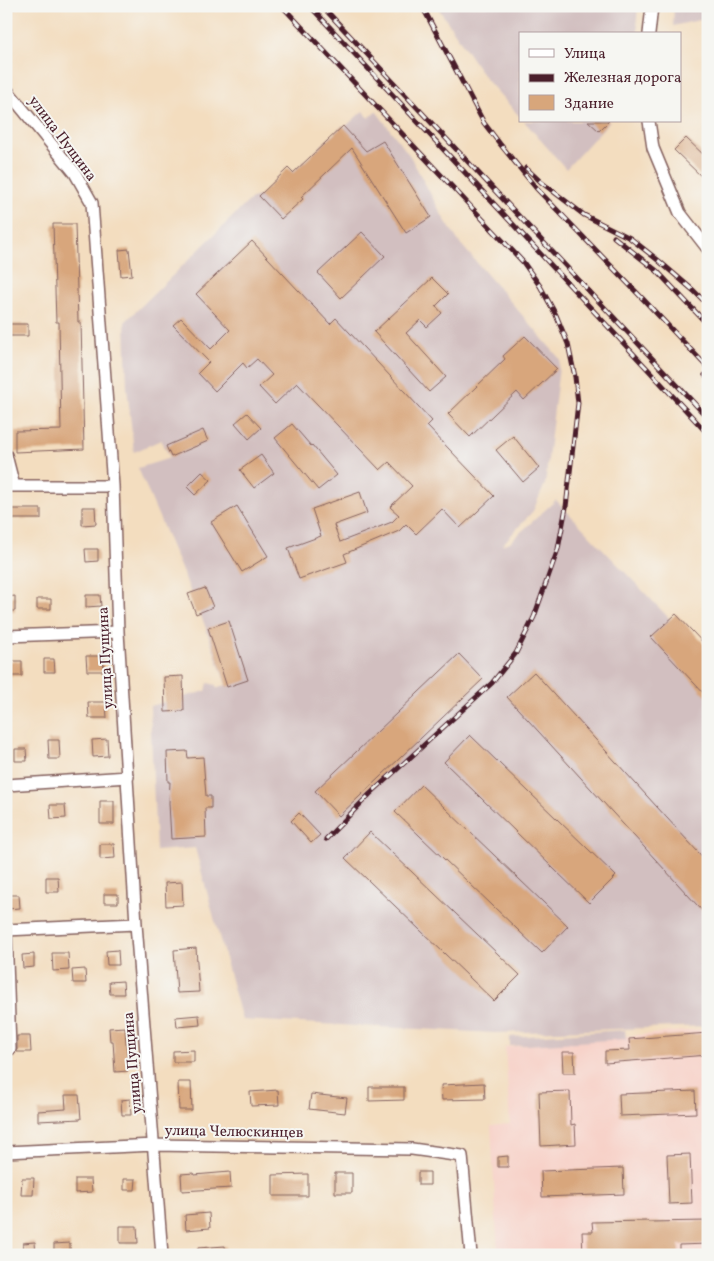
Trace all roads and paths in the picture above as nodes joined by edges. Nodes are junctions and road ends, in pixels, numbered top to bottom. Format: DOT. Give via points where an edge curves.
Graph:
graph roads {
  1 [pos="16,6"];
  2 [pos="652,6"];
  3 [pos="6,16"];
  4 [pos="649,32"];
  5 [pos="6,89"];
  6 [pos="649,122"];
  7 [pos="708,249"];
  8 [pos="6,455"];
  9 [pos="10,486"];
  10 [pos="113,486"];
  11 [pos="118,632"];
  12 [pos="6,636"];
  13 [pos="128,776"];
  14 [pos="6,785"];
  15 [pos="136,924"];
  16 [pos="6,930"];
  17 [pos="6,1051"];
  18 [pos="154,1145"];
  19 [pos="6,1152"];
  20 [pos="162,1255"];
  21 [pos="471,1255"];
  1 -- 3 [label="path"];
  2 -- 4 [label="street"];
  5 -- 10 [label="street, улица Пущина" via="75,173 92,203"];
  6 -- 7 [label="street" via="653,148 680,213"];
  8 -- 9 [label="street"];
  9 -- 10 [label="street"];
  10 -- 11 [label="street, улица Пущина"];
  11 -- 12 [label="street"];
  11 -- 13 [label="street, улица Пущина"];
  13 -- 14 [label="street"];
  13 -- 15 [label="street, улица Пущина"];
  15 -- 16 [label="street"];
  15 -- 18 [label="street, улица Пущина"];
  16 -- 17 [label="street" via="10,1049"];
  18 -- 19 [label="street, улица Челюскинцев"];
  18 -- 20 [label="street, улица Пущина"];
  18 -- 21 [label="street, улица Челюскинцев" via="412,1149 462,1156"];
}
